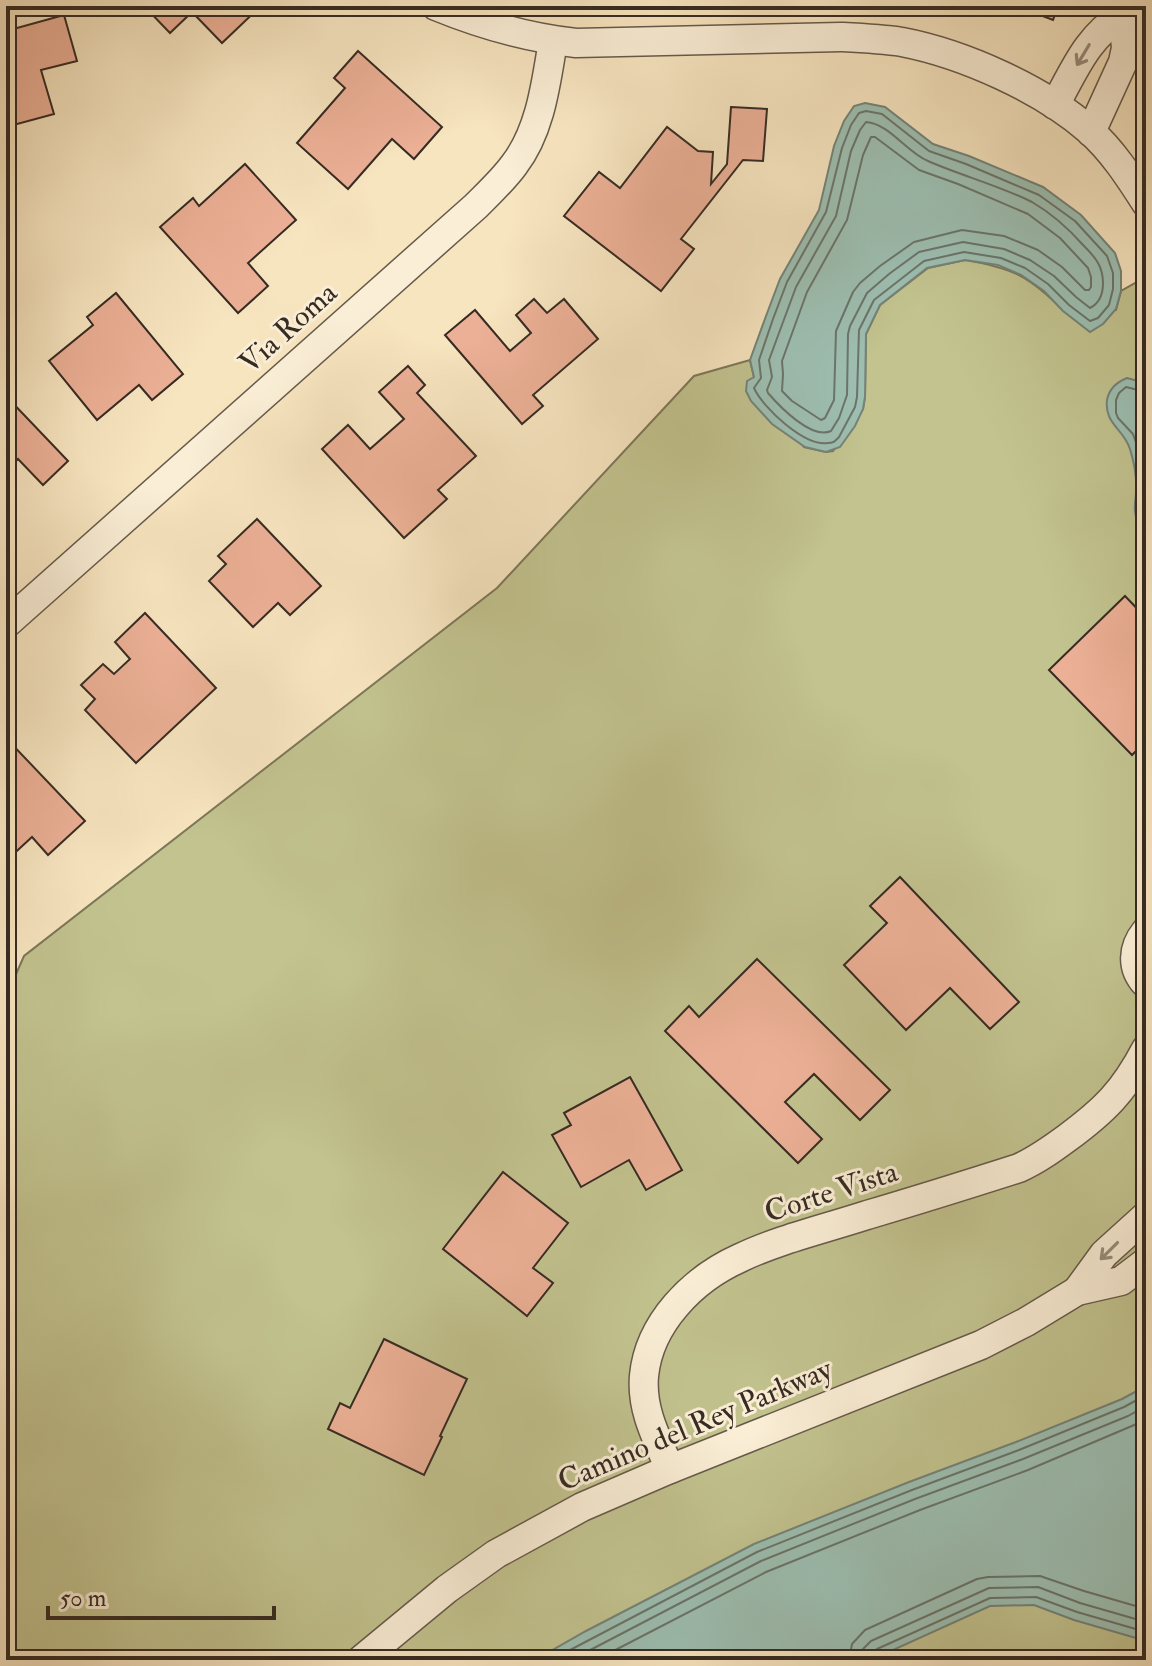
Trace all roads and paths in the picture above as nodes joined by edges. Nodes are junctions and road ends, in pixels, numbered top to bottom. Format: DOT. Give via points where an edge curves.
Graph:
graph roads {
  1 [pos="436,6"];
  2 [pos="1123,11"];
  3 [pos="553,41"];
  4 [pos="1055,105"];
  5 [pos="1091,132"];
  6 [pos="1146,203"];
  7 [pos="6,624"];
  8 [pos="1146,931"];
  9 [pos="1146,984"];
  10 [pos="1146,1049"];
  11 [pos="1146,1216"];
  12 [pos="1146,1262"];
  13 [pos="1077,1291"];
  14 [pos="670,1469"];
  15 [pos="361,1660"];
  1 -- 3 [label="street"];
  2 -- 4 [label="street, one-way" via="1091,41"];
  2 -- 5 [label="street" via="1123,62"];
  3 -- 4 [label="street" via="875,38 970,62"];
  3 -- 7 [label="street, Via Roma" via="533,129 502,179"];
  4 -- 5 [label="street"];
  5 -- 6 [label="street"];
  8 -- 9 [label="street" via="1137,944 1135,962"];
  10 -- 14 [label="street, Corte Vista" via="1109,1105 1034,1161 740,1257 691,1290 656,1337 644,1379 649,1421"];
  11 -- 13 [label="street, Camino del Rey Parkway, one-way" via="1104,1254"];
  12 -- 13 [label="street, Camino del Rey Parkway" via="1121,1281"];
  13 -- 14 [label="street, Camino del Rey Parkway" via="981,1345"];
  14 -- 15 [label="street, Camino del Rey Parkway" via="582,1507 496,1554"];
}
